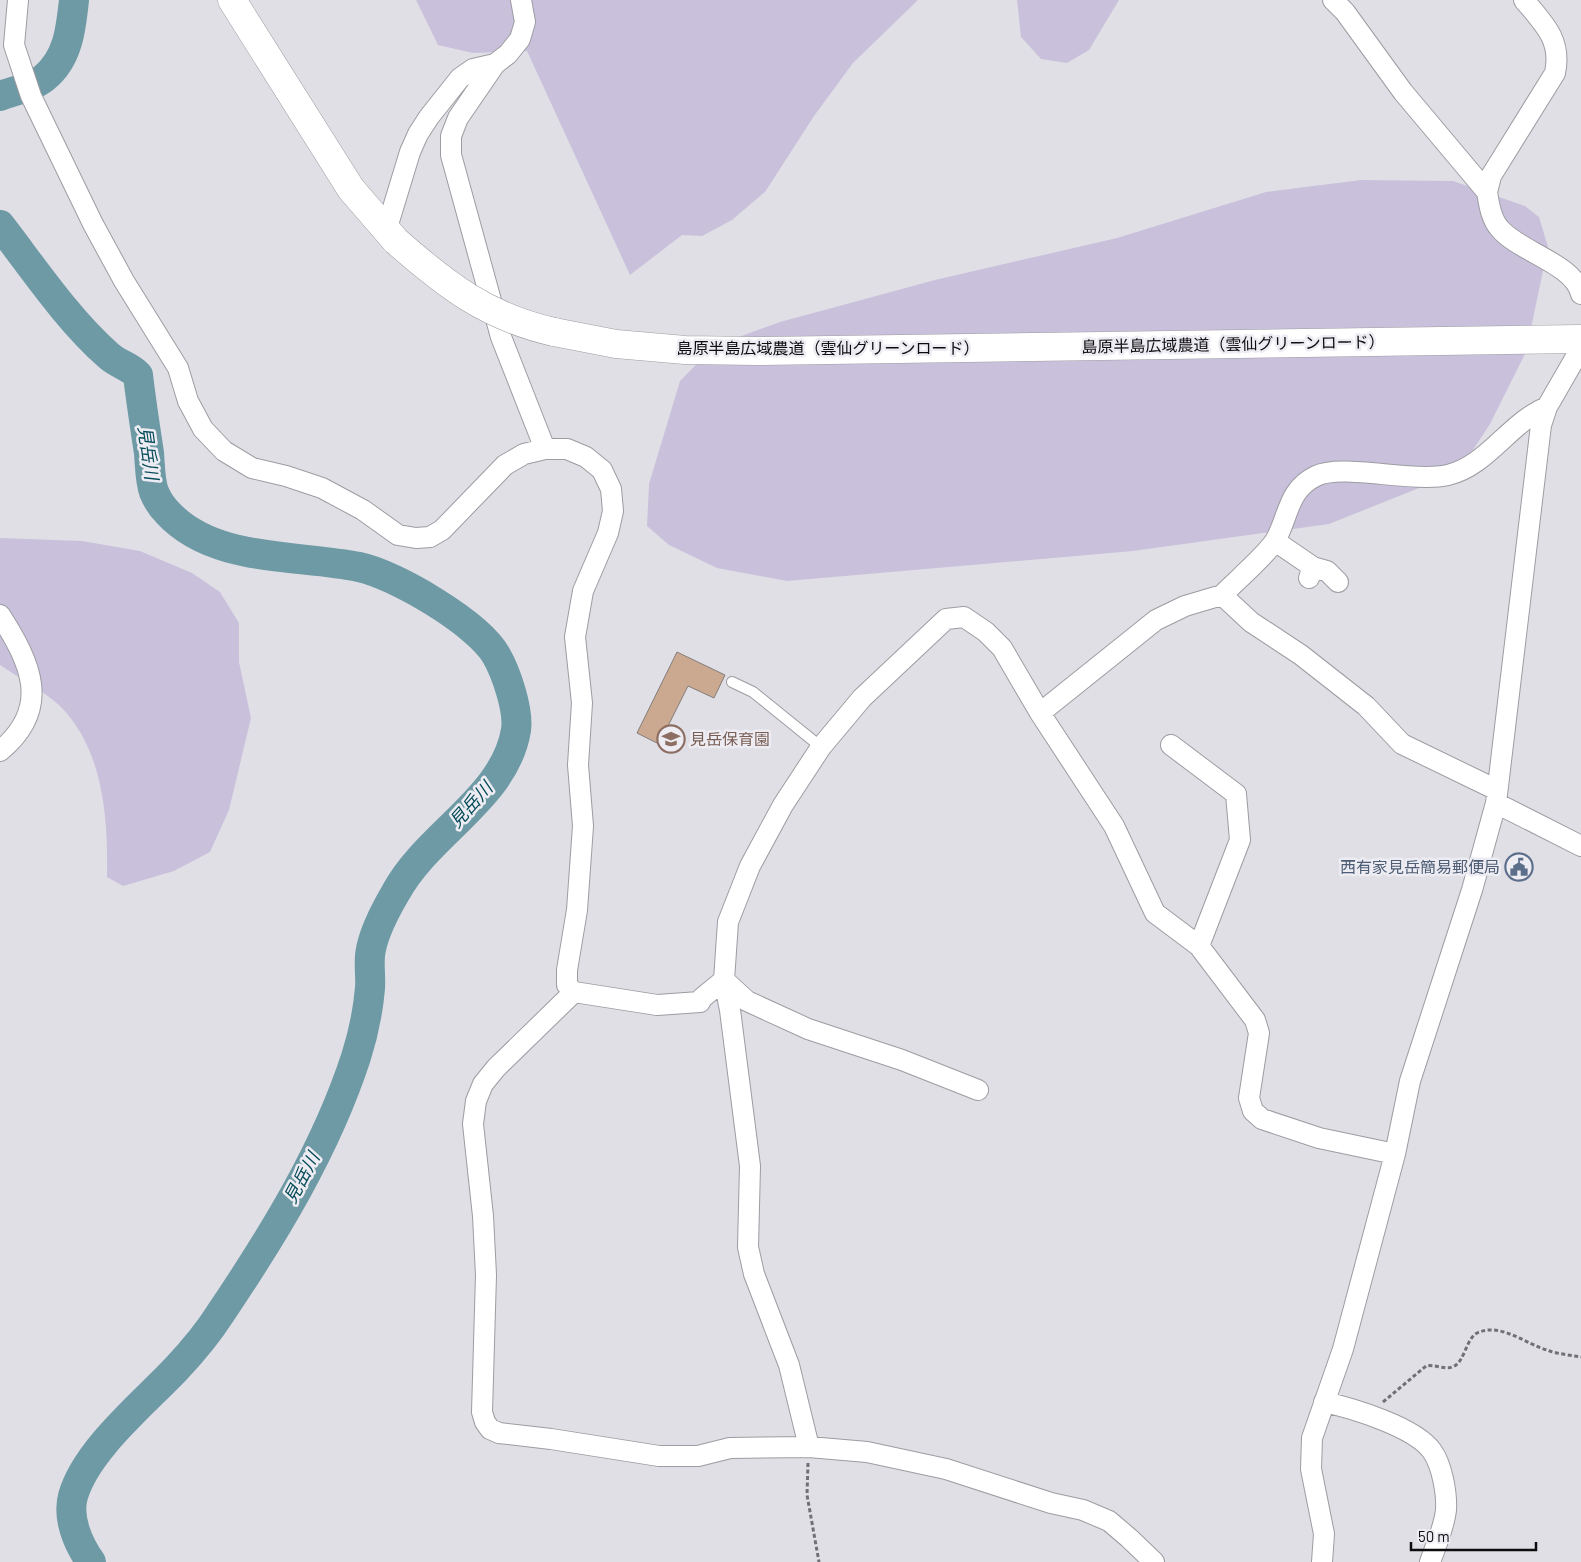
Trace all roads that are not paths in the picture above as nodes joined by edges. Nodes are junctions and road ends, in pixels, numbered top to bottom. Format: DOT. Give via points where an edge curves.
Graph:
graph roads {
  1 [pos="18,0"];
  2 [pos="232,0"];
  3 [pos="521,0"];
  4 [pos="1333,0"];
  5 [pos="1524,0"];
  6 [pos="495,64"];
  7 [pos="1487,192"];
  8 [pos="391,236"];
  9 [pos="1581,294"];
  10 [pos="1581,339"];
  11 [pos="1581,348"];
  12 [pos="1547,407"];
  13 [pos="545,449"];
  14 [pos="1274,541"];
  15 [pos="1338,582"];
  16 [pos="1222,595"];
  17 [pos="0,615"];
  18 [pos="732,682"];
  19 [pos="1040,713"];
  20 [pos="1172,745"];
  21 [pos="821,747"];
  22 [pos="0,751"];
  23 [pos="1497,797"];
  24 [pos="1581,846"];
  25 [pos="1199,946"];
  26 [pos="724,980"];
  27 [pos="574,992"];
  28 [pos="978,1090"];
  29 [pos="1395,1154"];
  30 [pos="1324,1402"];
  31 [pos="809,1447"];
  32 [pos="1154,1562"];
  33 [pos="1322,1562"];
  34 [pos="1430,1562"];
  1 -- 13 [label="street" via="14,46 28,88 115,265 178,368 188,401 204,429 224,451 252,468 322,488 363,510 398,535 416,538 430,537 442,530 505,465 524,454"];
  2 -- 8 [label="street, 島原半島広域農道（雲仙グリーンロード）" via="350,189"];
  3 -- 6 [label="street" via="524,22 520,39"];
  4 -- 7 [label="street" via="1402,92"];
  5 -- 7 [label="street" via="1549,30 1558,59 1555,73 1492,176"];
  6 -- 8 [label="street" via="473,69 460,78 429,117 410,152"];
  6 -- 13 [label="street" via="458,118 451,136 450,155 501,337"];
  7 -- 9 [label="street" via="1491,212 1499,228 1570,277"];
  8 -- 10 [label="street, 島原半島広域農道（雲仙グリーンロード）, bridge" via="432,272 481,306 527,326 616,344 685,350"];
  11 -- 12 [label="street"];
  12 -- 14 [label="street" via="1519,423 1478,460 1449,475 1411,478 1335,472 1317,475 1303,485 1287,507"];
  12 -- 23 [label="street" via="1541,425"];
  13 -- 27 [label="street" via="567,449 586,457 602,470 611,489 613,511 608,533 582,591 574,637 582,703 578,765 583,826 577,910 567,970 568,985"];
  14 -- 15 [label="street" via="1311,573 1327,571"];
  14 -- 16 [label="street"];
  16 -- 19 [label="street" via="1185,606 1156,620"];
  16 -- 23 [label="street" via="1251,622 1301,654 1366,706 1402,744"];
  17 -- 22 [label="street" via="26,660 33,690 30,713 13,740"];
  18 -- 21 [label="lane" via="753,692"];
  19 -- 21 [label="street" via="1002,648 979,627 964,617 955,616 946,619 862,698"];
  19 -- 25 [label="street" via="1114,826 1155,912"];
  20 -- 25 [label="street" via="1236,794 1240,840"];
  21 -- 26 [label="street" via="782,804 750,866 728,922"];
  23 -- 24 [label="street"];
  23 -- 29 [label="street" via="1472,890 1410,1081"];
  25 -- 29 [label="street" via="1257,1026 1259,1046 1249,1098 1253,1111 1262,1119 1319,1138"];
  26 -- 27 [label="street" via="700,1002 657,1005"];
  26 -- 28 [label="street" via="747,1001 808,1029 902,1060"];
  26 -- 31 [label="street" via="750,1166 748,1247 754,1274 789,1365"];
  27 -- 31 [label="street" via="496,1068 483,1084 476,1101 473,1124 486,1275 482,1337 482,1412 485,1422 499,1434 551,1438 659,1456 698,1456 730,1448"];
  29 -- 30 [label="street" via="1344,1349"];
  30 -- 33 [label="street" via="1312,1438 1311,1469 1324,1534"];
  30 -- 34 [label="street" via="1370,1414 1422,1441 1431,1450 1438,1462 1446,1509"];
  31 -- 32 [label="street" via="867,1452 946,1469 1083,1510 1109,1522"];
}
